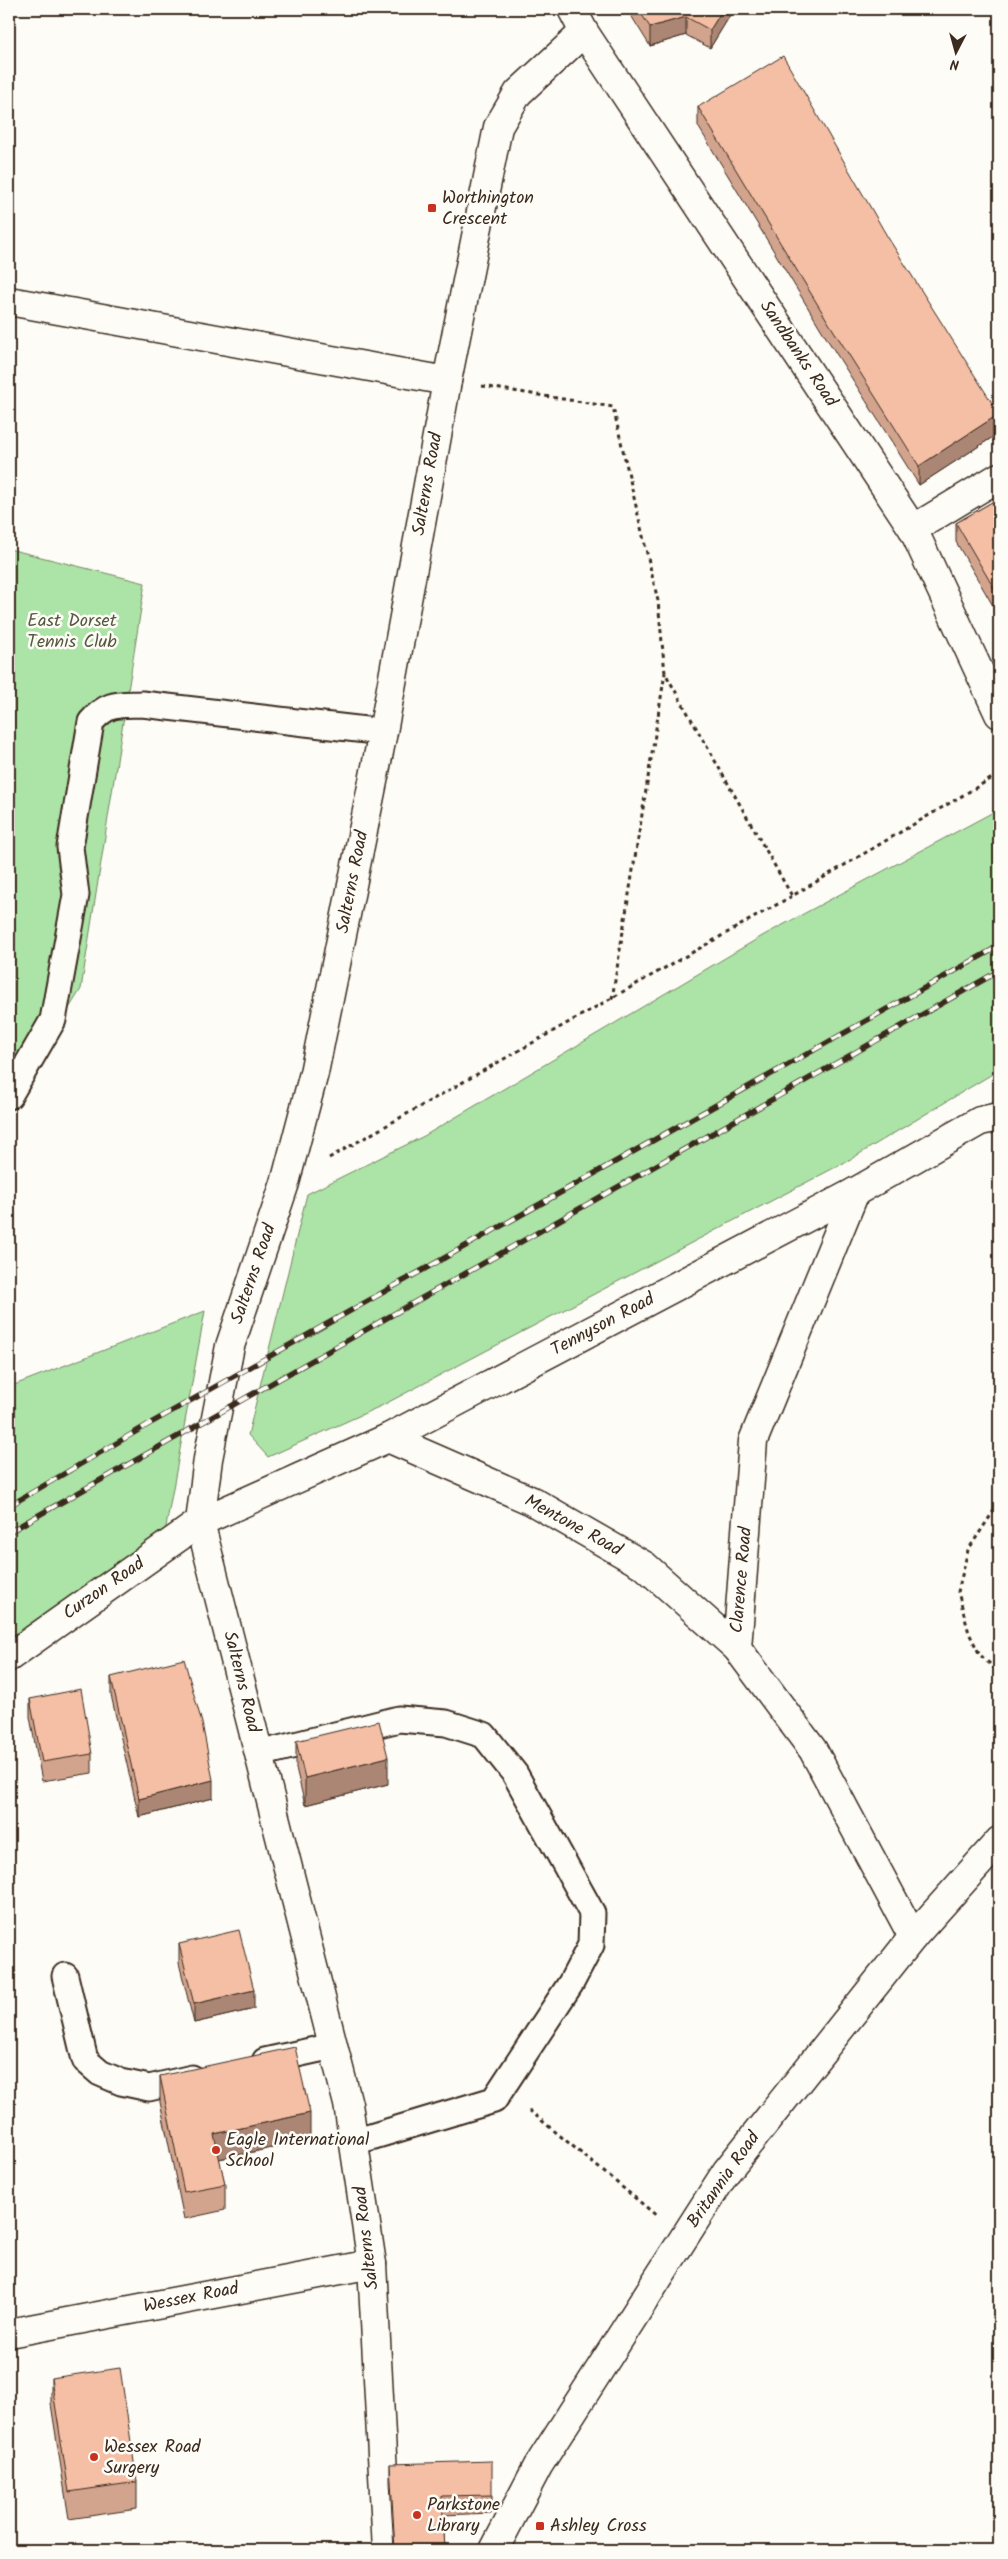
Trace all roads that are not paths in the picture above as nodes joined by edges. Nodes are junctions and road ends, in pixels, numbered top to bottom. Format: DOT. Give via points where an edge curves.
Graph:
graph roads {
  1 [pos="578,20"];
  2 [pos="9,301"];
  3 [pos="447,381"];
  4 [pos="999,478"];
  5 [pos="913,529"];
  6 [pos="999,714"];
  7 [pos="383,732"];
  8 [pos="9,1096"];
  9 [pos="999,1117"];
  10 [pos="855,1192"];
  11 [pos="388,1438"];
  12 [pos="200,1522"];
  13 [pos="737,1648"];
  14 [pos="9,1657"];
  15 [pos="259,1754"];
  16 [pos="999,1841"];
  17 [pos="912,1937"];
  18 [pos="65,1976"];
  19 [pos="333,2046"];
  20 [pos="246,2066"];
  21 [pos="217,2073"];
  22 [pos="354,2142"];
  23 [pos="372,2264"];
  24 [pos="9,2333"];
  25 [pos="387,2550"];
  26 [pos="494,2550"];
  1 -- 3 [label="street, Salterns Road" via="518,93 498,126"];
  1 -- 5 [label="street, Sandbanks Road"];
  2 -- 3 [label="street"];
  3 -- 7 [label="street, Salterns Road"];
  4 -- 5 [label="street"];
  5 -- 6 [label="street, Sandbanks Road"];
  7 -- 8 [label="lane" via="142,704 113,705 101,710 91,722 70,847 76,895 53,1020"];
  7 -- 12 [label="street, Salterns Road" via="314,1073 285,1183 230,1346 208,1458"];
  9 -- 10 [label="street, Tennyson Road" via="980,1121"];
  10 -- 11 [label="street, Tennyson Road"];
  10 -- 13 [label="street, Clarence Road" via="753,1441"];
  11 -- 12 [label="street, Tennyson Road"];
  11 -- 13 [label="street, Mentone Road" via="532,1501 645,1566"];
  12 -- 14 [label="street, Curzon Road"];
  12 -- 15 [label="street, Salterns Road"];
  13 -- 17 [label="street, Clarence Road" via="813,1750"];
  15 -- 19 [label="street, Salterns Road"];
  15 -- 22 [label="lane" via="400,1719 446,1723 484,1735 515,1774 592,1912 591,1946 571,1983 494,2100"];
  16 -- 17 [label="street, Britannia Road"];
  17 -- 26 [label="street, Britannia Road" via="726,2172 538,2466"];
  18 -- 21 [label="lane" via="85,2060 100,2073 149,2088"];
  19 -- 20 [label="lane"];
  19 -- 22 [label="street, Salterns Road"];
  22 -- 23 [label="street, Salterns Road"];
  23 -- 24 [label="street, Wessex Road"];
  23 -- 25 [label="street, Salterns Road"];
}
